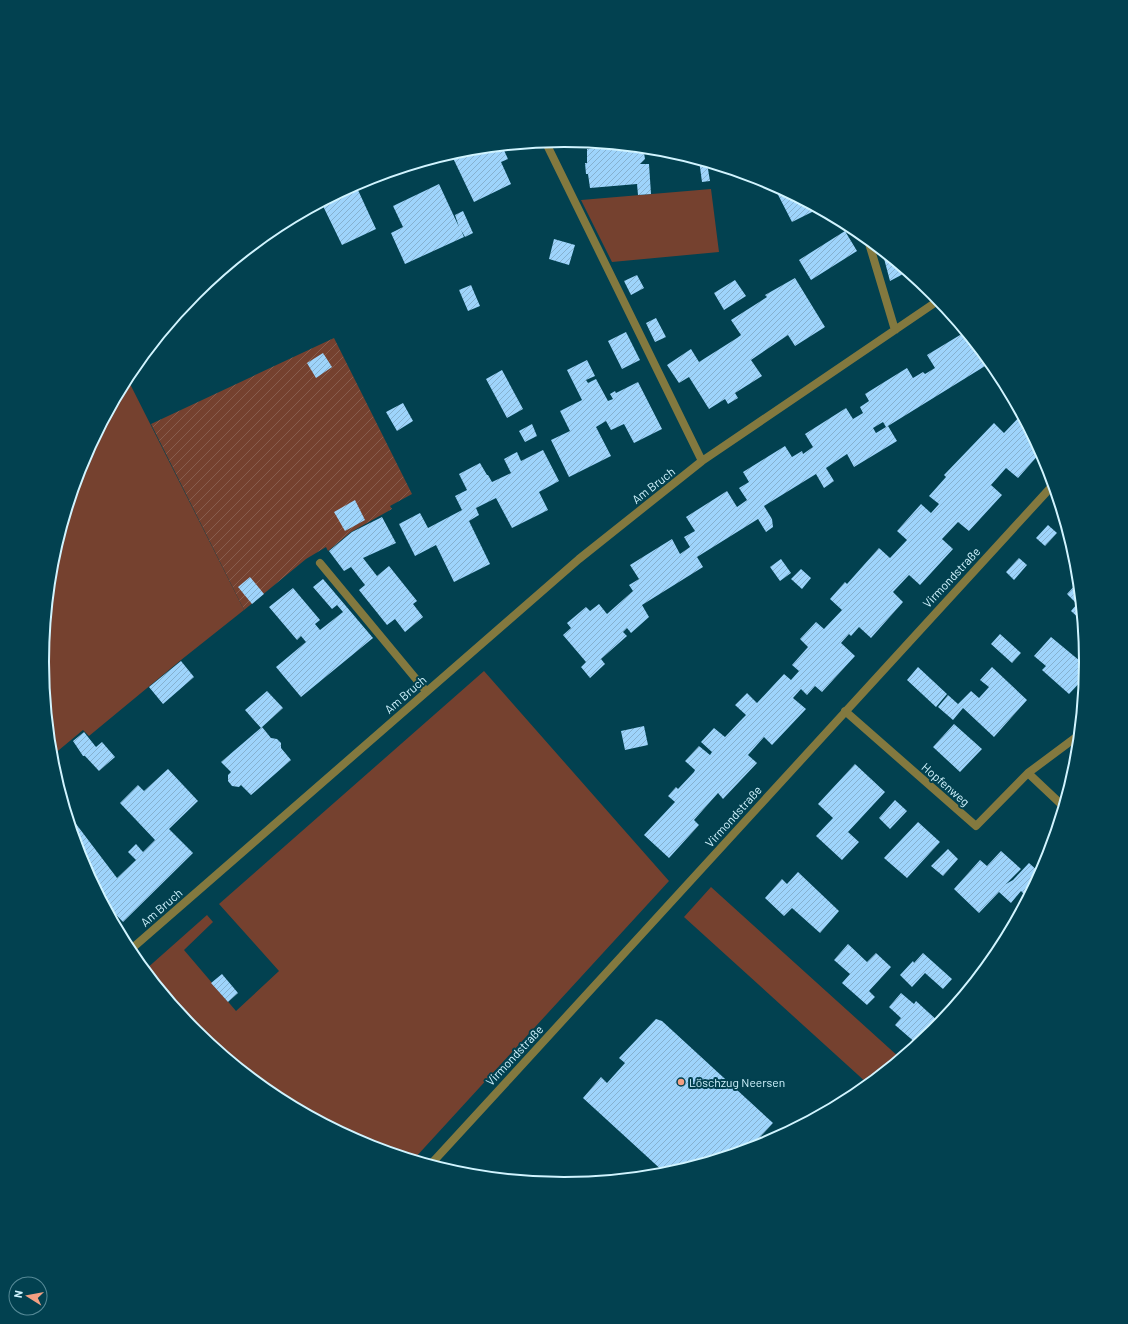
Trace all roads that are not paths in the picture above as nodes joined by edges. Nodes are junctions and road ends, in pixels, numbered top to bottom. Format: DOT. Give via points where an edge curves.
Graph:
graph roads {
  1 [pos="548,147"];
  2 [pos="870,248"];
  3 [pos="934,304"];
  4 [pos="895,330"];
  5 [pos="702,461"];
  6 [pos="1049,488"];
  7 [pos="320,563"];
  8 [pos="426,691"];
  9 [pos="844,711"];
  10 [pos="1073,739"];
  11 [pos="1028,773"];
  12 [pos="1059,802"];
  13 [pos="135,946"];
  14 [pos="435,1160"];
  1 -- 5 [label="street"];
  2 -- 4 [label="street"];
  3 -- 4 [label="street, Am Bruch"];
  4 -- 5 [label="street, Am Bruch"];
  5 -- 8 [label="street, Am Bruch" via="579,559"];
  6 -- 9 [label="street, Virmondstraße"];
  7 -- 8 [label="street"];
  8 -- 13 [label="street, Am Bruch"];
  9 -- 11 [label="street, Hopfenweg" via="976,826"];
  9 -- 14 [label="street, Virmondstraße"];
  10 -- 11 [label="street, Hopfenweg"];
  11 -- 12 [label="street"];
}
